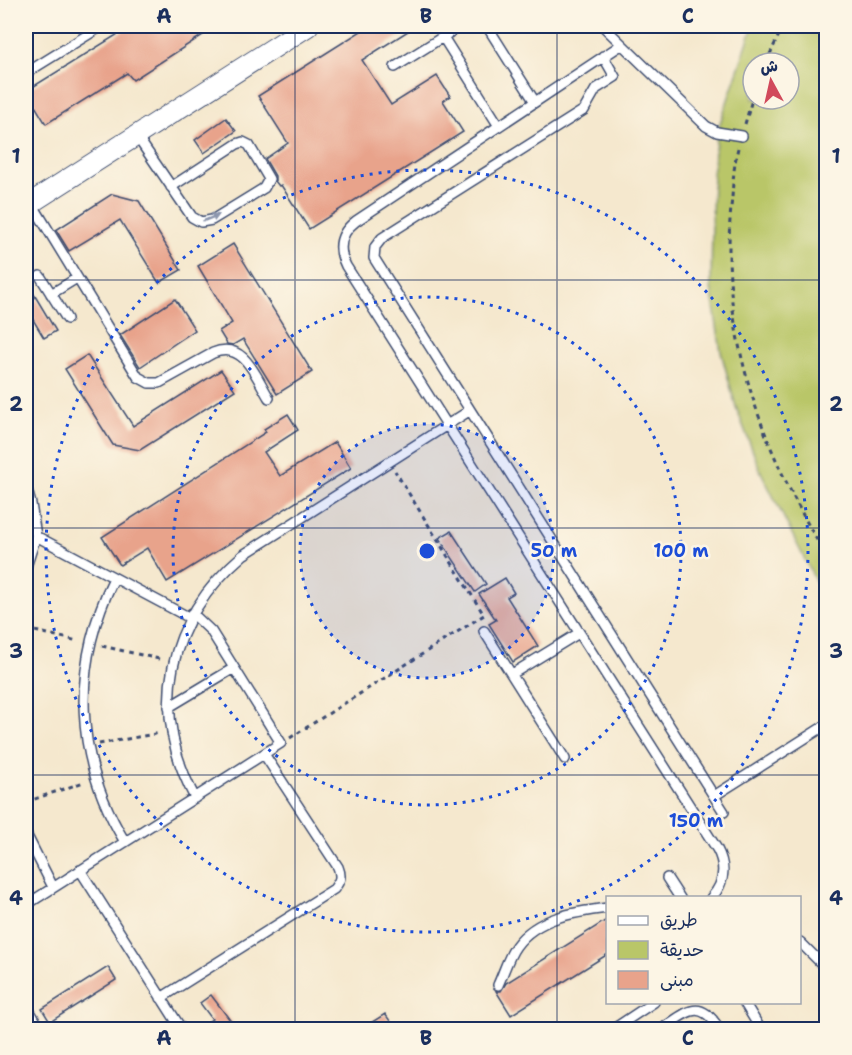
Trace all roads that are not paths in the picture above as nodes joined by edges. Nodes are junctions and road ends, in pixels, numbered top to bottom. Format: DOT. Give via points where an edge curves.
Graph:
graph roads {
  1 [pos="102,26"];
  2 [pos="308,26"];
  3 [pos="460,26"];
  4 [pos="487,26"];
  5 [pos="603,26"];
  6 [pos="443,37"];
  7 [pos="621,45"];
  8 [pos="603,56"];
  9 [pos="395,68"];
  10 [pos="26,73"];
  11 [pos="535,102"];
  12 [pos="499,126"];
  13 [pos="136,135"];
  14 [pos="742,136"];
  15 [pos="171,187"];
  16 [pos="28,204"];
  17 [pos="40,276"];
  18 [pos="78,278"];
  19 [pos="51,294"];
  20 [pos="67,319"];
  21 [pos="269,398"];
  22 [pos="470,411"];
  23 [pos="447,425"];
  24 [pos="26,486"];
  25 [pos="36,536"];
  26 [pos="26,567"];
  27 [pos="114,578"];
  28 [pos="191,616"];
  29 [pos="484,631"];
  30 [pos="579,633"];
  31 [pos="234,668"];
  32 [pos="512,674"];
  33 [pos="169,707"];
  34 [pos="826,724"];
  35 [pos="264,754"];
  36 [pos="565,759"];
  37 [pos="714,796"];
  38 [pos="195,798"];
  39 [pos="724,812"];
  40 [pos="26,834"];
  41 [pos="125,842"];
  42 [pos="80,870"];
  43 [pos="668,878"];
  44 [pos="53,887"];
  45 [pos="679,896"];
  46 [pos="712,896"];
  47 [pos="26,905"];
  48 [pos="606,908"];
  49 [pos="801,943"];
  50 [pos="826,968"];
  51 [pos="498,985"];
  52 [pos="161,998"];
  53 [pos="651,1004"];
  54 [pos="745,1004"];
  55 [pos="26,1005"];
  56 [pos="41,1029"];
  57 [pos="182,1029"];
  58 [pos="612,1029"];
  59 [pos="660,1029"];
  60 [pos="720,1029"];
  61 [pos="761,1029"];
  1 -- 10 [label="lane"];
  2 -- 13 [label="street"];
  3 -- 6 [label="lane"];
  4 -- 11 [label="lane"];
  5 -- 7 [label="lane"];
  6 -- 9 [label="lane"];
  6 -- 12 [label="lane"];
  7 -- 8 [label="lane"];
  7 -- 14 [label="lane" via="706,126"];
  8 -- 11 [label="lane"];
  8 -- 22 [label="lane" via="615,77 596,89 584,110 382,238 375,247 376,263"];
  11 -- 12 [label="lane"];
  12 -- 23 [label="lane" via="348,227 340,246 346,266"];
  13 -- 15 [label="lane"];
  13 -- 16 [label="street"];
  15 -- 15 [label="lane, one-way" via="192,217 206,222 264,189 269,179 249,145 243,142"];
  16 -- 18 [label="lane"];
  17 -- 19 [label="lane"];
  18 -- 19 [label="lane"];
  18 -- 21 [label="lane" via="143,381 164,381 213,353 226,350 245,359"];
  19 -- 20 [label="lane"];
  22 -- 23 [label="lane"];
  22 -- 37 [label="lane"];
  23 -- 28 [label="lane" via="243,555 211,586"];
  23 -- 30 [label="lane"];
  24 -- 25 [label="lane"];
  25 -- 26 [label="lane"];
  25 -- 27 [label="lane"];
  27 -- 28 [label="lane"];
  27 -- 41 [label="lane" via="98,616 88,656 84,707 96,778"];
  28 -- 31 [label="lane" via="211,631"];
  28 -- 33 [label="lane" via="173,662"];
  29 -- 32 [label="lane"];
  30 -- 32 [label="lane"];
  30 -- 46 [label="lane" via="721,857 723,875"];
  31 -- 33 [label="lane"];
  31 -- 35 [label="lane" via="281,743"];
  32 -- 36 [label="lane"];
  33 -- 38 [label="lane" via="180,766"];
  34 -- 37 [label="lane"];
  35 -- 38 [label="lane"];
  35 -- 52 [label="lane" via="338,867 339,883"];
  37 -- 39 [label="lane"];
  38 -- 41 [label="lane"];
  40 -- 44 [label="lane"];
  41 -- 42 [label="lane"];
  42 -- 44 [label="lane"];
  42 -- 52 [label="lane"];
  43 -- 45 [label="lane"];
  44 -- 47 [label="lane"];
  48 -- 51 [label="lane" via="564,915 527,935 511,954"];
  49 -- 50 [label="lane"];
  52 -- 57 [label="lane"];
  53 -- 58 [label="lane"];
  54 -- 61 [label="lane"];
  55 -- 56 [label="lane"];
  59 -- 60 [label="lane" via="698,1009 709,1014"];
}
